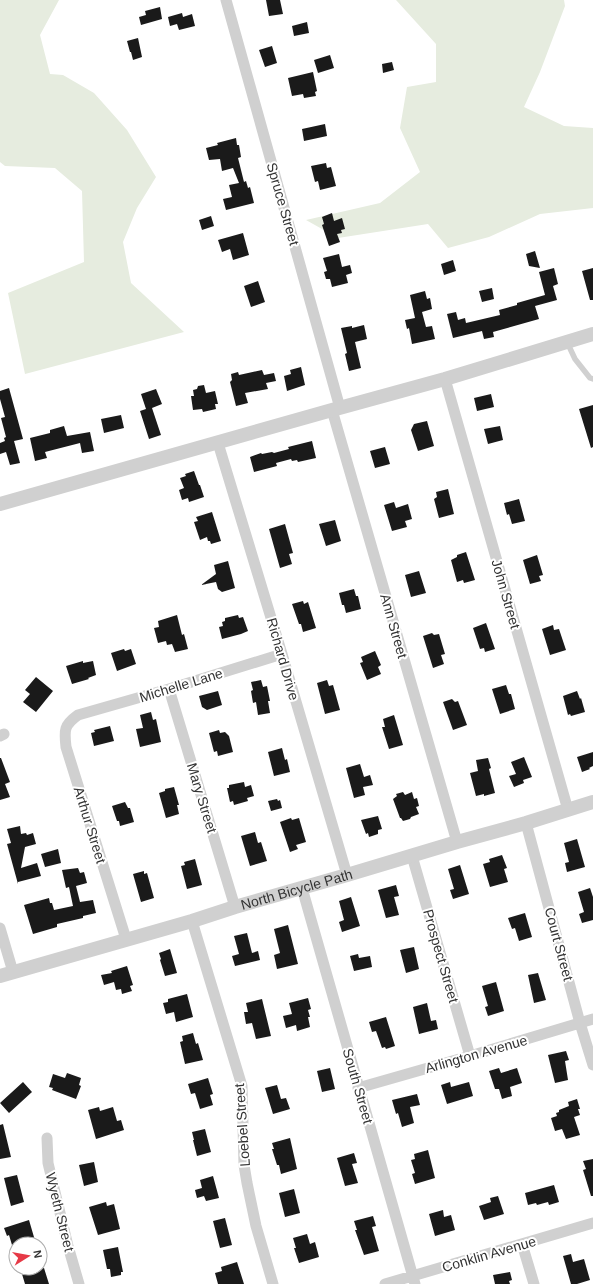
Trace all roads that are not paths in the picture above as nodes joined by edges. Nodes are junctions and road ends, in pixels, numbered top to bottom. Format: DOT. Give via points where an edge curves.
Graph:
graph roads {
  1 [pos="226,0"];
  2 [pos="593,334"];
  3 [pos="567,342"];
  4 [pos="445,379"];
  5 [pos="593,379"];
  6 [pos="336,409"];
  7 [pos="218,443"];
  8 [pos="0,504"];
  9 [pos="282,654"];
  10 [pos="169,689"];
  11 [pos="78,715"];
  12 [pos="593,802"];
  13 [pos="568,810"];
  14 [pos="526,824"];
  15 [pos="457,842"];
  16 [pos="412,856"];
  17 [pos="347,875"];
  18 [pos="302,888"];
  19 [pos="235,907"];
  20 [pos="192,921"];
  21 [pos="0,928"];
  22 [pos="126,939"];
  23 [pos="6,974"];
  24 [pos="593,1019"];
  25 [pos="580,1023"];
  26 [pos="470,1056"];
  27 [pos="593,1065"];
  28 [pos="358,1088"];
  29 [pos="47,1138"];
  30 [pos="593,1224"];
  31 [pos="522,1244"];
  32 [pos="413,1280"];
  33 [pos="79,1284"];
  34 [pos="272,1284"];
  35 [pos="385,1284"];
  36 [pos="534,1284"];
  1 -- 6 [label="street, Spruce Street"];
  2 -- 3 [label="street"];
  3 -- 4 [label="street"];
  3 -- 5 [label="lane" via="575,360"];
  4 -- 6 [label="street"];
  4 -- 13 [label="street, John Street"];
  6 -- 7 [label="street"];
  6 -- 15 [label="street, Ann Street"];
  7 -- 8 [label="street"];
  7 -- 9 [label="street, Richard Drive"];
  9 -- 10 [label="street, Michelle Lane"];
  9 -- 17 [label="street, Richard Drive"];
  10 -- 11 [label="street, Michelle Lane"];
  10 -- 19 [label="street, Mary Street"];
  11 -- 22 [label="street, Arthur Street" via="68,722 64,735 66,747"];
  12 -- 13 [label="street, North Bicycle Path"];
  13 -- 14 [label="street, North Bicycle Path"];
  14 -- 15 [label="street, North Bicycle Path"];
  14 -- 25 [label="street, Court Street"];
  15 -- 16 [label="street, North Bicycle Path"];
  16 -- 17 [label="street, North Bicycle Path"];
  16 -- 26 [label="street, Prospect Street"];
  17 -- 18 [label="street, North Bicycle Path"];
  18 -- 19 [label="street, North Bicycle Path"];
  18 -- 28 [label="street, South Street"];
  19 -- 20 [label="street, North Bicycle Path"];
  20 -- 22 [label="street, North Bicycle Path"];
  20 -- 34 [label="street, Loebel Street" via="242,1086 244,1164 256,1226"];
  21 -- 23 [label="street"];
  22 -- 23 [label="street, North Bicycle Path"];
  24 -- 25 [label="street, Arlington Avenue"];
  25 -- 26 [label="street, Arlington Avenue"];
  25 -- 27 [label="street, Court Street"];
  26 -- 28 [label="street, Arlington Avenue"];
  28 -- 32 [label="street, South Street"];
  29 -- 33 [label="street, Wyeth Street" via="48,1162"];
  30 -- 31 [label="street, Conklin Avenue"];
  31 -- 32 [label="street, Conklin Avenue"];
  31 -- 36 [label="street"];
  32 -- 35 [label="street, Conklin Avenue"];
}
